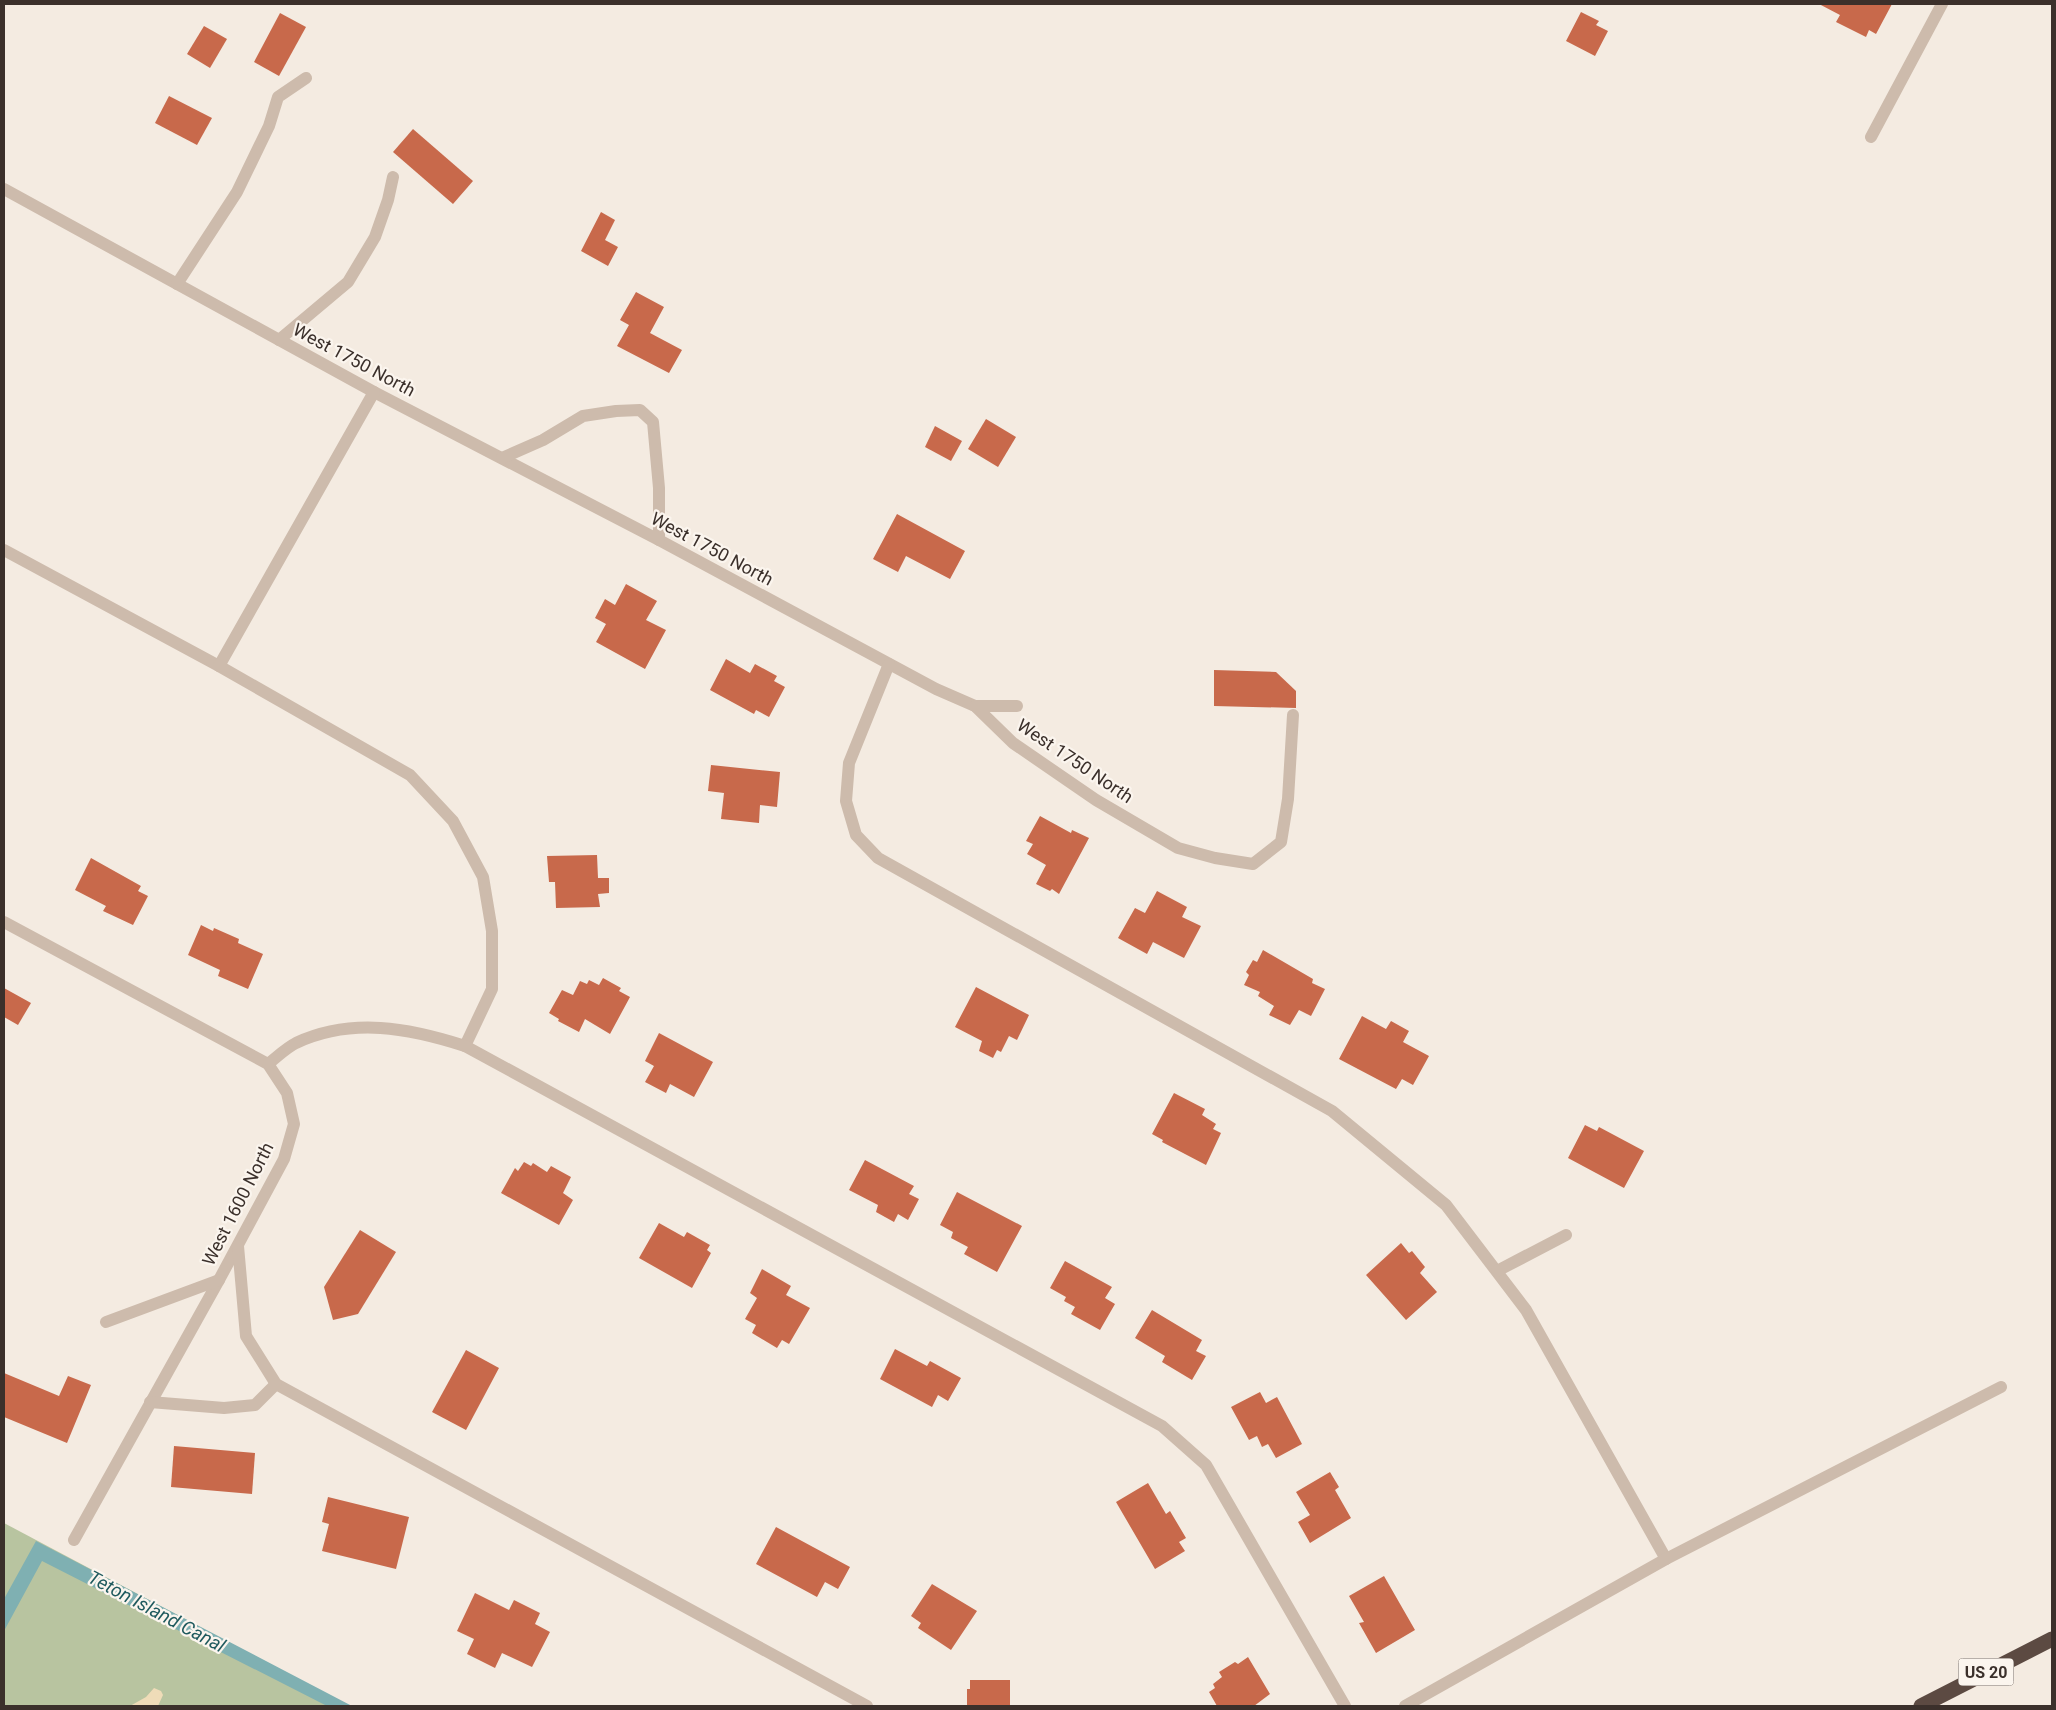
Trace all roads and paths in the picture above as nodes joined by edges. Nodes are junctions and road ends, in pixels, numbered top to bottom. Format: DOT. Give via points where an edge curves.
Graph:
graph roads {
  1 [pos="1942,4"];
  2 [pos="306,78"];
  3 [pos="1871,137"];
  4 [pos="393,176"];
  5 [pos="4,189"];
  6 [pos="177,284"];
  7 [pos="279,340"];
  8 [pos="374,392"];
  9 [pos="502,458"];
  10 [pos="659,540"];
  11 [pos="4,550"];
  12 [pos="890,664"];
  13 [pos="219,666"];
  14 [pos="974,706"];
  15 [pos="1017,706"];
  16 [pos="1293,715"];
  17 [pos="4,922"];
  18 [pos="465,1046"];
  19 [pos="268,1064"];
  20 [pos="1566,1235"];
  21 [pos="238,1246"];
  22 [pos="1497,1271"];
  23 [pos="219,1280"];
  24 [pos="106,1322"];
  25 [pos="276,1384"];
  26 [pos="2001,1387"];
  27 [pos="150,1402"];
  28 [pos="74,1540"];
  29 [pos="1666,1559"];
  30 [pos="2052,1639"];
  31 [pos="866,1706"];
  32 [pos="1345,1706"];
  33 [pos="1404,1706"];
  34 [pos="1921,1706"];
  1 -- 3 [label="street"];
  2 -- 6 [label="street" via="278,97 269,126 237,192"];
  4 -- 7 [label="street" via="375,237 348,282"];
  5 -- 6 [label="street, West 1750 North"];
  6 -- 7 [label="street, West 1750 North"];
  7 -- 8 [label="street, West 1750 North"];
  8 -- 9 [label="street, West 1750 North"];
  8 -- 13 [label="street"];
  9 -- 10 [label="street, West 1750 North"];
  9 -- 10 [label="street" via="543,440 583,416 640,410 653,422 659,488"];
  10 -- 12 [label="street, West 1750 North"];
  11 -- 13 [label="street"];
  12 -- 14 [label="street, West 1750 North"];
  12 -- 22 [label="street" via="849,763 846,801 856,835 878,858 1332,1111 1446,1205"];
  13 -- 18 [label="street" via="410,774 453,820 483,877 492,931 492,989"];
  14 -- 15 [label="street"];
  14 -- 16 [label="street, West 1750 North" via="1021,748 1096,800 1178,848 1253,864 1281,842 1288,799"];
  17 -- 19 [label="street, West 1600 North"];
  18 -- 19 [label="street" via="426,1034 383,1027 334,1030 295,1044"];
  18 -- 32 [label="street" via="1162,1426 1206,1465"];
  19 -- 21 [label="street, West 1600 North" via="287,1093 294,1124 284,1159"];
  20 -- 22 [label="street"];
  21 -- 23 [label="street, West 1600 North"];
  21 -- 25 [label="street" via="246,1336"];
  22 -- 29 [label="street" via="1526,1310"];
  23 -- 24 [label="street"];
  23 -- 27 [label="street, West 1600 North"];
  25 -- 27 [label="street" via="255,1405 224,1408"];
  25 -- 31 [label="street"];
  26 -- 29 [label="street"];
  27 -- 28 [label="street, West 1600 North"];
  29 -- 33 [label="street"];
  30 -- 34 [label="highway, US 20"];
}
